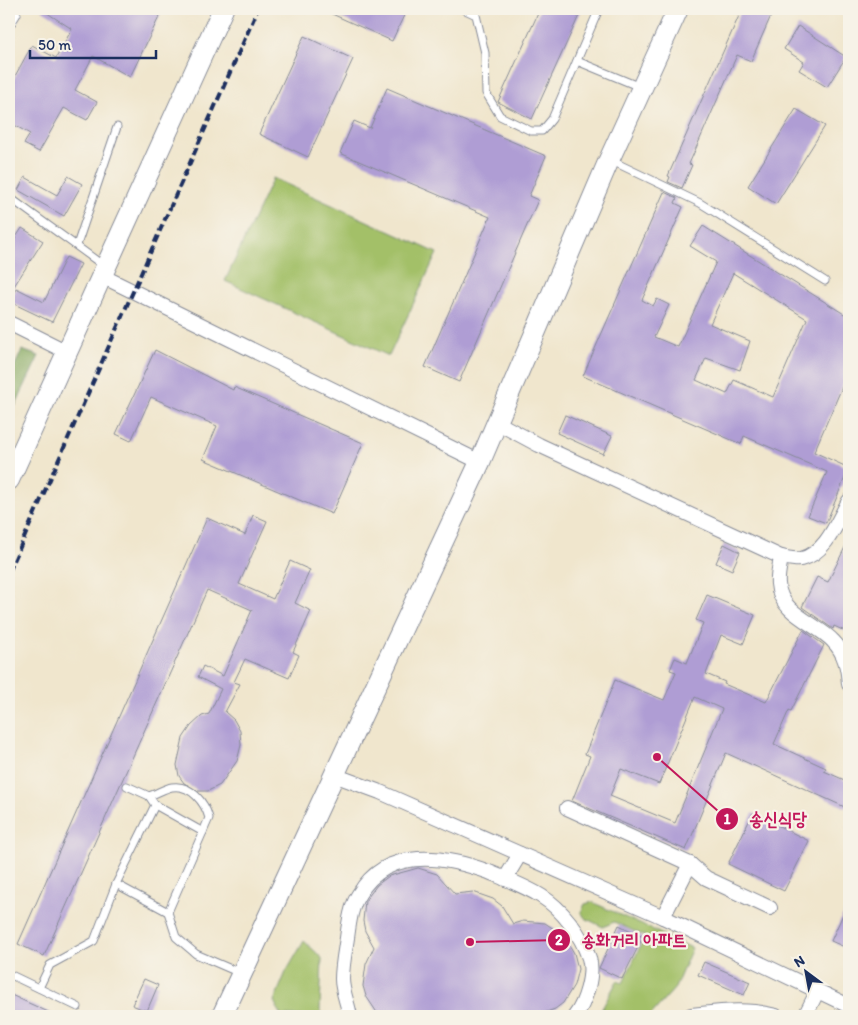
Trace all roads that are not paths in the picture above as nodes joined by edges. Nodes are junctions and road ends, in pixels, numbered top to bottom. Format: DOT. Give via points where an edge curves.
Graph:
graph roads {
  1 [pos="223,9"];
  2 [pos="463,9"];
  3 [pos="599,9"];
  4 [pos="678,9"];
  5 [pos="17,14"];
  6 [pos="9,27"];
  7 [pos="577,61"];
  8 [pos="642,88"];
  9 [pos="117,127"];
  10 [pos="609,160"];
  11 [pos="9,197"];
  12 [pos="77,245"];
  13 [pos="104,272"];
  14 [pos="825,280"];
  15 [pos="9,323"];
  16 [pos="67,352"];
  17 [pos="496,422"];
  18 [pos="480,462"];
  19 [pos="9,480"];
  20 [pos="849,501"];
  21 [pos="781,557"];
  22 [pos="849,684"];
  23 [pos="334,775"];
  24 [pos="127,786"];
  25 [pos="149,796"];
  26 [pos="154,805"];
  27 [pos="568,808"];
  28 [pos="203,832"];
  29 [pos="520,854"];
  30 [pos="690,864"];
  31 [pos="506,879"];
  32 [pos="116,884"];
  33 [pos="770,908"];
  34 [pos="168,912"];
  35 [pos="663,917"];
  36 [pos="241,973"];
  37 [pos="9,974"];
  38 [pos="39,988"];
  39 [pos="817,992"];
  40 [pos="849,1006"];
  41 [pos="78,1007"];
  42 [pos="691,1015"];
  43 [pos="222,1016"];
  44 [pos="350,1016"];
  45 [pos="575,1016"];
  46 [pos="776,1016"];
  47 [pos="805,1016"];
  1 -- 13 [label="street"];
  2 -- 7 [label="lane" via="476,15 485,53 486,93 500,116 530,131 542,131 552,119"];
  3 -- 7 [label="lane"];
  4 -- 8 [label="street"];
  5 -- 6 [label="lane"];
  7 -- 8 [label="lane"];
  8 -- 10 [label="street"];
  9 -- 12 [label="lane"];
  10 -- 14 [label="lane" via="700,203"];
  10 -- 17 [label="street"];
  11 -- 12 [label="lane"];
  12 -- 13 [label="lane"];
  13 -- 16 [label="street"];
  13 -- 18 [label="street"];
  15 -- 16 [label="street"];
  16 -- 19 [label="street"];
  17 -- 18 [label="street"];
  17 -- 21 [label="street"];
  18 -- 23 [label="street"];
  20 -- 21 [label="street" via="816,552 801,559"];
  21 -- 22 [label="street" via="778,585 785,603 833,640 844,657"];
  23 -- 29 [label="street"];
  23 -- 36 [label="street"];
  24 -- 25 [label="lane"];
  25 -- 26 [label="lane"];
  25 -- 28 [label="lane" via="172,787 183,788 199,797 209,818"];
  26 -- 28 [label="lane"];
  26 -- 32 [label="lane"];
  27 -- 30 [label="street"];
  28 -- 34 [label="lane"];
  29 -- 31 [label="street"];
  29 -- 35 [label="street"];
  30 -- 33 [label="street" via="706,878"];
  30 -- 35 [label="street"];
  31 -- 44 [label="street" via="467,864 433,858 409,859 372,876 358,894 346,943 342,980"];
  31 -- 45 [label="street" via="541,896 563,914 579,938 589,960 588,984"];
  32 -- 34 [label="lane"];
  32 -- 38 [label="lane" via="94,941 50,965"];
  34 -- 36 [label="lane" via="176,937 196,954"];
  35 -- 39 [label="street"];
  36 -- 43 [label="street"];
  37 -- 38 [label="lane"];
  38 -- 41 [label="lane"];
  39 -- 40 [label="street"];
  39 -- 47 [label="street"];
  42 -- 46 [label="street" via="735,1010"];
}
